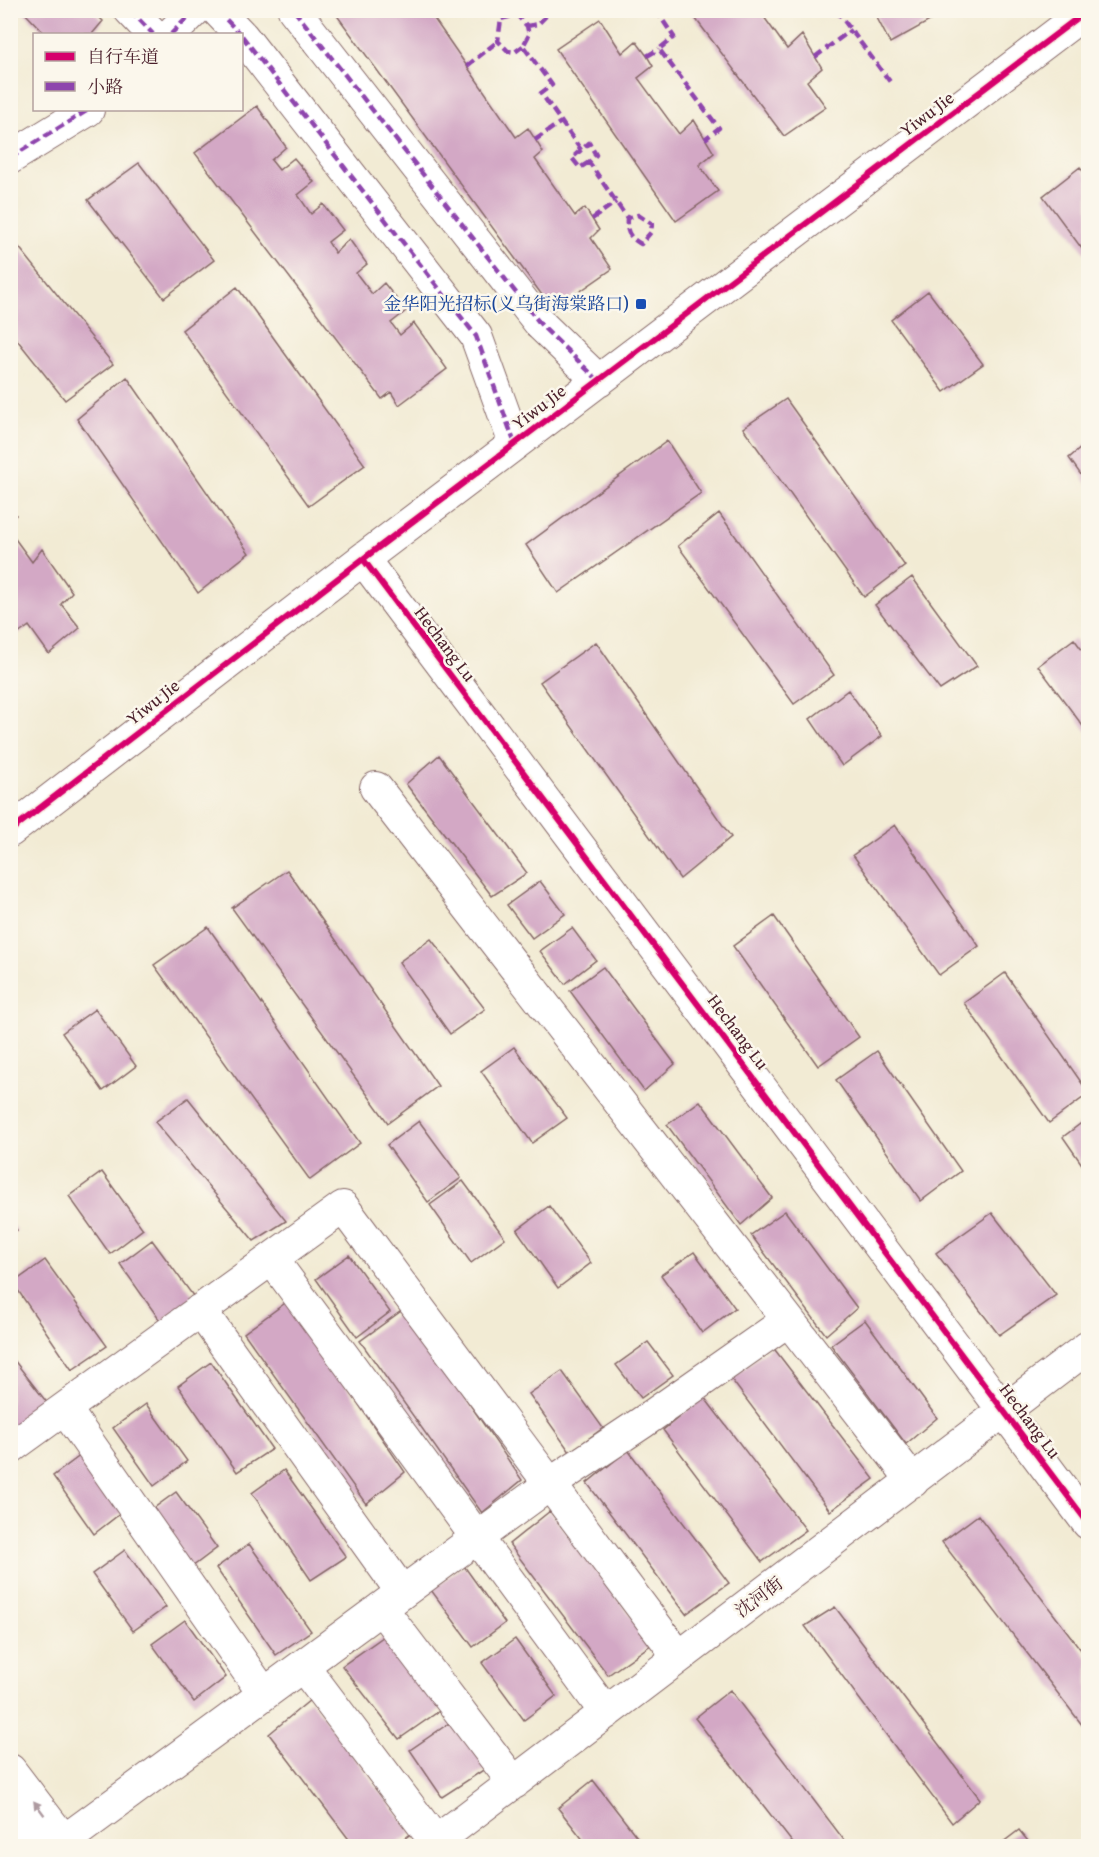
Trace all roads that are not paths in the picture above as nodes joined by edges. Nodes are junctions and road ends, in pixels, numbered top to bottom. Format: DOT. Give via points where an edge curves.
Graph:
graph roads {
  1 [pos="130,10"];
  2 [pos="195,10"];
  3 [pos="217,10"];
  4 [pos="294,10"];
  5 [pos="1088,10"];
  6 [pos="152,33"];
  7 [pos="172,33"];
  8 [pos="239,33"];
  9 [pos="243,38"];
  10 [pos="86,111"];
  11 [pos="10,158"];
  12 [pos="599,381"];
  13 [pos="515,444"];
  14 [pos="363,559"];
  15 [pos="376,788"];
  16 [pos="10,831"];
  17 [pos="272,1258"];
  18 [pos="200,1310"];
  19 [pos="787,1321"];
  20 [pos="1089,1347"];
  21 [pos="65,1409"];
  22 [pos="1004,1411"];
  23 [pos="10,1448"];
  24 [pos="913,1481"];
  25 [pos="549,1484"];
  26 [pos="1089,1523"];
  27 [pos="477,1538"];
  28 [pos="392,1600"];
  29 [pos="680,1658"];
  30 [pos="303,1666"];
  31 [pos="264,1694"];
  32 [pos="606,1713"];
  33 [pos="10,1770"];
  34 [pos="514,1783"];
  35 [pos="10,1818"];
  36 [pos="66,1844"];
  37 [pos="433,1844"];
  38 [pos="32,1846"];
  1 -- 6 [label="street"];
  2 -- 7 [label="street"];
  3 -- 8 [label="street"];
  4 -- 12 [label="street" via="542,326"];
  5 -- 12 [label="street, Yiwu Jie"];
  9 -- 13 [label="street" via="476,336"];
  10 -- 11 [label="street"];
  12 -- 13 [label="street, Yiwu Jie"];
  13 -- 14 [label="street, Yiwu Jie"];
  14 -- 16 [label="street, Yiwu Jie"];
  14 -- 22 [label="street, Hechang Lu"];
  15 -- 19 [label="street"];
  17 -- 18 [label="street"];
  17 -- 25 [label="street" via="343,1207"];
  17 -- 27 [label="street"];
  18 -- 21 [label="street"];
  18 -- 28 [label="street"];
  19 -- 24 [label="street"];
  19 -- 25 [label="street"];
  20 -- 22 [label="street, 沈河街"];
  21 -- 23 [label="street"];
  21 -- 31 [label="street"];
  22 -- 24 [label="street, 沈河街"];
  22 -- 26 [label="street, Hechang Lu"];
  24 -- 29 [label="street, 沈河街"];
  25 -- 27 [label="street"];
  25 -- 29 [label="street"];
  27 -- 28 [label="street"];
  27 -- 32 [label="street"];
  28 -- 30 [label="street"];
  28 -- 34 [label="street"];
  29 -- 32 [label="street, 沈河街"];
  30 -- 31 [label="street"];
  30 -- 37 [label="street"];
  31 -- 36 [label="street"];
  32 -- 34 [label="street, 沈河街"];
  36 -- 33 [label="street, one-way"];
  34 -- 37 [label="street, 沈河街"];
  35 -- 38 [label="street"];
}
